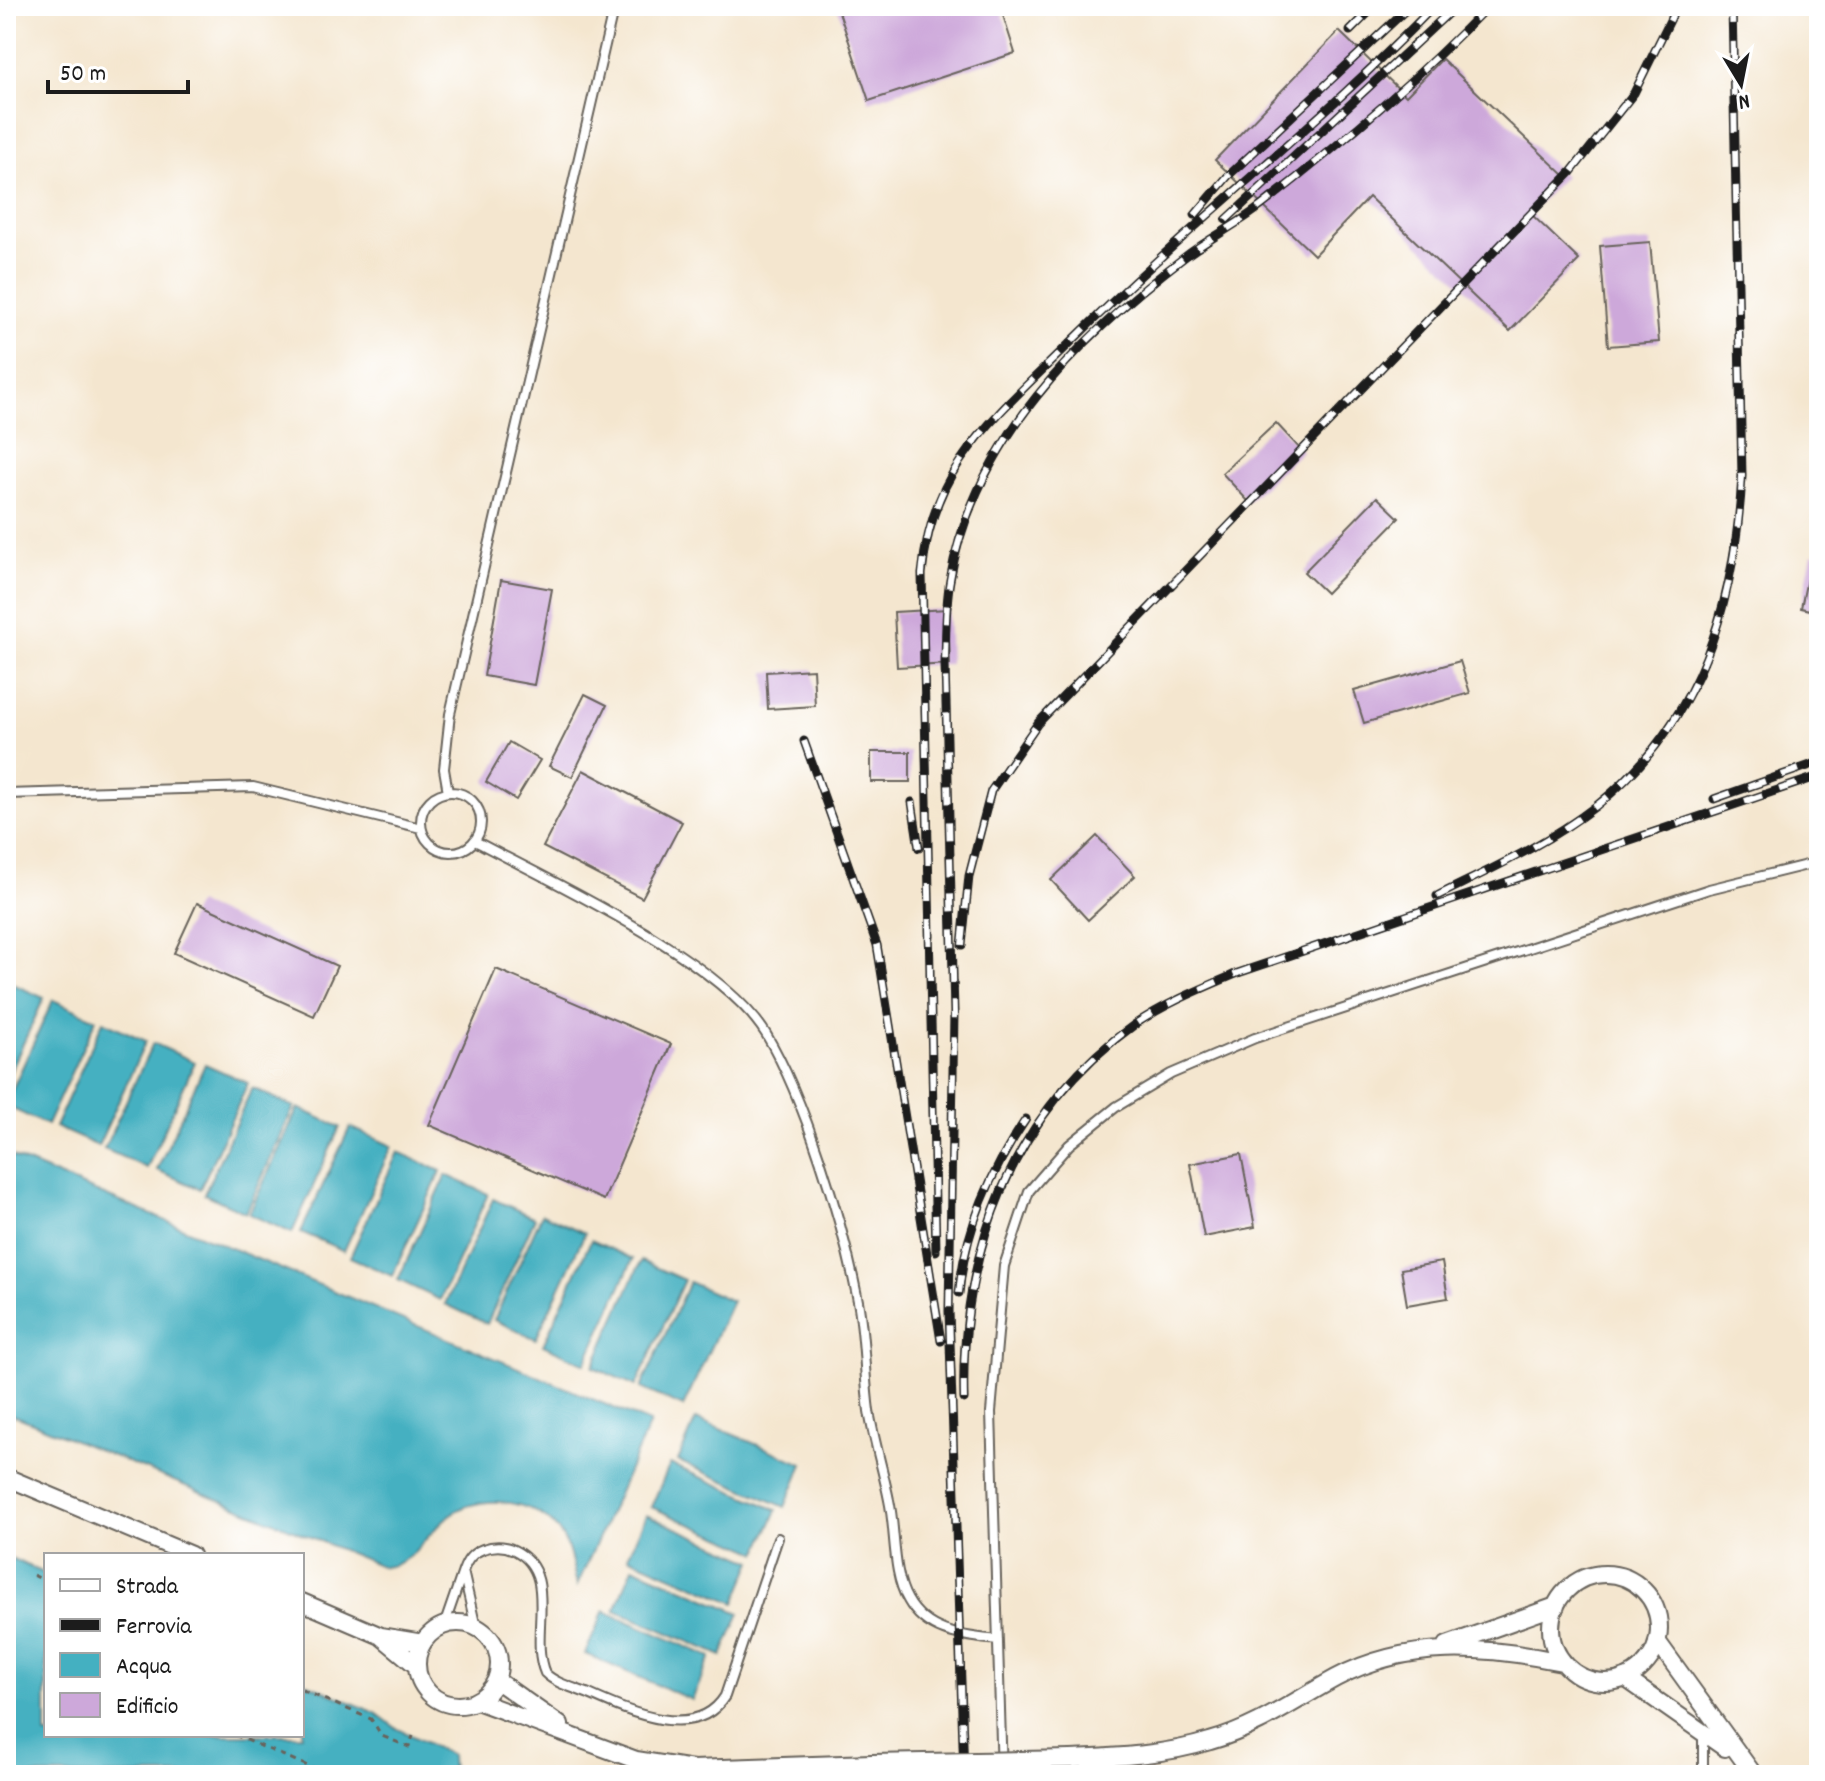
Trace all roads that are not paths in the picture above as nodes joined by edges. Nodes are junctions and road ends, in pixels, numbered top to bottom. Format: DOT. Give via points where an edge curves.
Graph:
graph roads {
  1 [pos="614,6"];
  2 [pos="448,792"];
  3 [pos="6,794"];
  4 [pos="421,828"];
  5 [pos="475,841"];
  6 [pos="1819,862"];
  7 [pos="6,1477"];
  8 [pos="778,1538"];
  9 [pos="186,1553"];
  10 [pos="463,1571"];
  11 [pos="304,1603"];
  12 [pos="1556,1606"];
  13 [pos="444,1626"];
  14 [pos="476,1628"];
  15 [pos="381,1636"];
  16 [pos="998,1640"];
  17 [pos="1657,1641"];
  18 [pos="423,1643"];
  19 [pos="1438,1648"];
  20 [pos="1562,1662"];
  21 [pos="417,1666"];
  22 [pos="1625,1678"];
  23 [pos="496,1680"];
  24 [pos="477,1701"];
  25 [pos="1703,1730"];
  26 [pos="581,1739"];
  27 [pos="1742,1761"];
  28 [pos="1002,1775"];
  29 [pos="1703,1775"];
  30 [pos="1754,1775"];
  1 -- 2 [label="lane" via="450,714 444,769"];
  2 -- 4 [label="lane" via="424,808"];
  2 -- 5 [label="lane" via="467,796 480,812"];
  3 -- 4 [label="lane" via="253,787"];
  4 -- 5 [label="lane" via="439,851 459,852"];
  5 -- 16 [label="lane" via="601,908 730,990 765,1033 823,1173 857,1297 869,1411 902,1588 917,1613 944,1631"];
  6 -- 16 [label="lane" via="1709,889 1255,1038 1171,1074 1116,1107 1069,1145 1029,1191 1004,1266 991,1412"];
  7 -- 9 [label="street"];
  8 -- 10 [label="lane" via="725,1696 711,1712 679,1719 638,1715 545,1673 539,1650 540,1588 525,1558 490,1546 466,1561"];
  10 -- 13 [label="lane"];
  10 -- 14 [label="lane"];
  11 -- 15 [label="street"];
  12 -- 17 [label="street" via="1582,1579 1614,1574 1629,1579 1653,1601 1659,1617"];
  12 -- 19 [label="street"];
  12 -- 20 [label="street" via="1551,1632"];
  13 -- 14 [label="street"];
  13 -- 18 [label="street"];
  14 -- 23 [label="street" via="494,1645"];
  15 -- 18 [label="street"];
  15 -- 21 [label="street"];
  16 -- 28 [label="lane"];
  17 -- 22 [label="street" via="1647,1662"];
  17 -- 27 [label="street"];
  18 -- 21 [label="street"];
  19 -- 20 [label="street" via="1516,1652"];
  19 -- 26 [label="street, bridge" via="1393,1654 1338,1677 1269,1719 1212,1741 1140,1755 693,1769 636,1760"];
  20 -- 22 [label="street" via="1589,1680"];
  21 -- 24 [label="street" via="424,1688 442,1703"];
  22 -- 25 [label="street"];
  23 -- 24 [label="street"];
  23 -- 26 [label="street"];
  24 -- 26 [label="street"];
  25 -- 27 [label="street"];
  25 -- 29 [label="lane"];
  27 -- 30 [label="street"];
}
